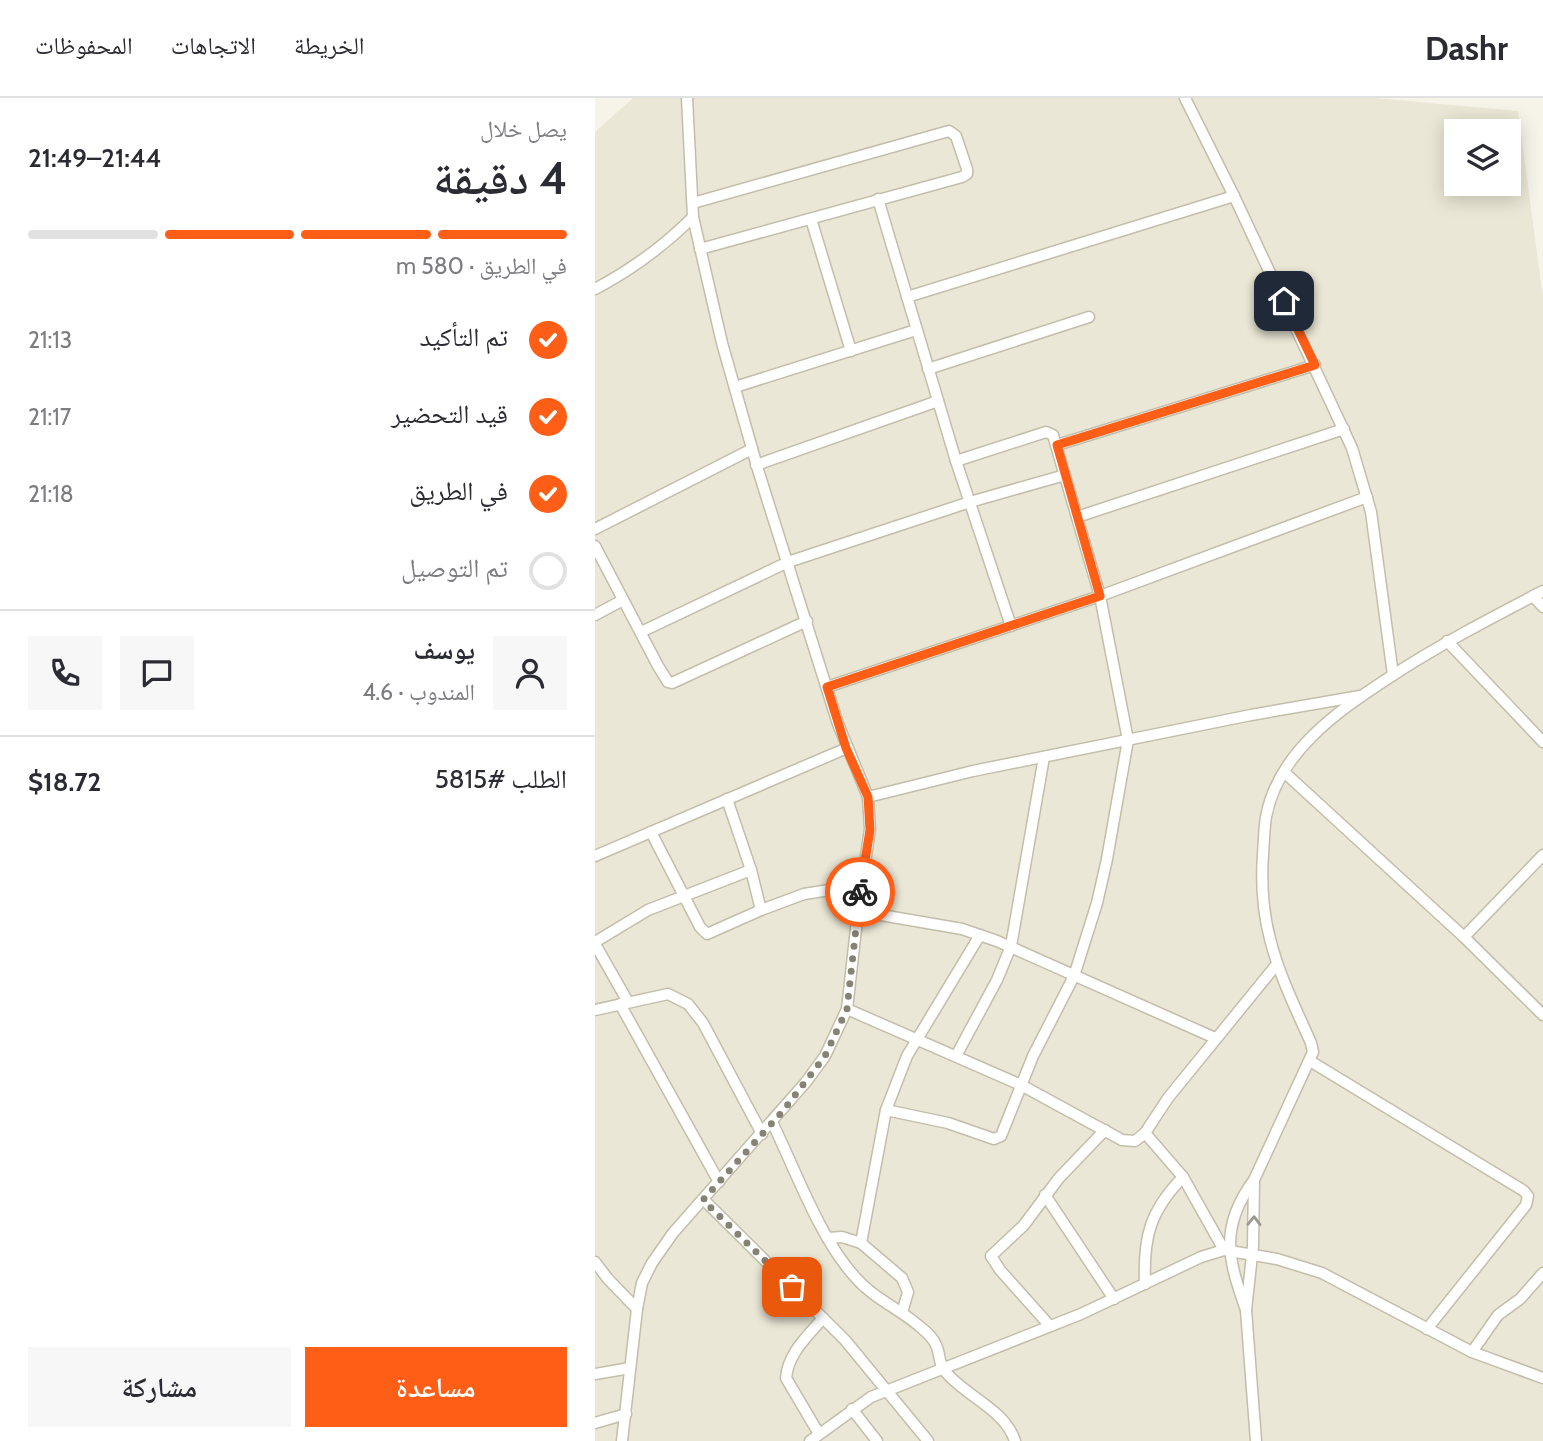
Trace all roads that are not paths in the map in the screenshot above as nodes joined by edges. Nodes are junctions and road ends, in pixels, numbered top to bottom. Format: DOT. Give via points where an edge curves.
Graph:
graph roads {
  1 [pos="687,98"];
  2 [pos="1185,98"];
  3 [pos="1234,196"];
  4 [pos="878,199"];
  5 [pos="693,203"];
  6 [pos="693,216"];
  7 [pos="811,219"];
  8 [pos="700,249"];
  9 [pos="595,289"];
  10 [pos="907,297"];
  11 [pos="1089,317"];
  12 [pos="916,330"];
  13 [pos="851,351"];
  14 [pos="1315,365"];
  15 [pos="928,369"];
  16 [pos="735,387"];
  17 [pos="938,401"];
  18 [pos="1344,429"];
  19 [pos="1057,445"];
  20 [pos="752,449"];
  21 [pos="956,461"];
  22 [pos="757,465"];
  23 [pos="1066,475"];
  24 [pos="1367,497"];
  25 [pos="970,502"];
  26 [pos="1077,517"];
  27 [pos="595,530"];
  28 [pos="595,546"];
  29 [pos="788,562"];
  30 [pos="1538,593"];
  31 [pos="1100,596"];
  32 [pos="623,600"];
  33 [pos="1543,607"];
  34 [pos="595,615"];
  35 [pos="807,621"];
  36 [pos="1011,626"];
  37 [pos="641,632"];
  38 [pos="1447,641"];
  39 [pos="1393,675"];
  40 [pos="827,687"];
  41 [pos="1360,696"];
  42 [pos="1128,740"];
  43 [pos="1543,742"];
  44 [pos="846,748"];
  45 [pos="1044,757"];
  46 [pos="1284,772"];
  47 [pos="868,797"];
  48 [pos="727,799"];
  49 [pos="651,832"];
  50 [pos="1543,855"];
  51 [pos="595,856"];
  52 [pos="751,870"];
  53 [pos="861,885"];
  54 [pos="684,897"];
  55 [pos="761,909"];
  56 [pos="857,911"];
  57 [pos="980,935"];
  58 [pos="1464,937"];
  59 [pos="595,943"];
  60 [pos="1011,946"];
  61 [pos="1277,964"];
  62 [pos="1074,975"];
  63 [pos="624,1003"];
  64 [pos="847,1009"];
  65 [pos="595,1010"];
  66 [pos="1543,1015"];
  67 [pos="1215,1038"];
  68 [pos="917,1039"];
  69 [pos="956,1056"];
  70 [pos="1310,1061"];
  71 [pos="1021,1085"];
  72 [pos="885,1110"];
  73 [pos="772,1122"];
  74 [pos="1105,1130"];
  75 [pos="1145,1133"];
  76 [pos="762,1134"];
  77 [pos="1183,1177"];
  78 [pos="1254,1180"];
  79 [pos="719,1182"];
  80 [pos="1045,1195"];
  81 [pos="703,1200"];
  82 [pos="828,1238"];
  83 [pos="861,1243"];
  84 [pos="1227,1250"];
  85 [pos="1252,1254"];
  86 [pos="595,1262"];
  87 [pos="1543,1273"];
  88 [pos="1145,1284"];
  89 [pos="1114,1299"];
  90 [pos="636,1308"];
  91 [pos="1246,1310"];
  92 [pos="902,1313"];
  93 [pos="823,1318"];
  94 [pos="1050,1326"];
  95 [pos="1427,1329"];
  96 [pos="1472,1352"];
  97 [pos="630,1368"];
  98 [pos="942,1368"];
  99 [pos="595,1374"];
  100 [pos="1543,1378"];
  101 [pos="888,1390"];
  102 [pos="852,1409"];
  103 [pos="625,1414"];
  104 [pos="595,1423"];
  105 [pos="814,1438"];
  106 [pos="622,1441"];
  107 [pos="877,1441"];
  108 [pos="928,1441"];
  109 [pos="1015,1441"];
  110 [pos="1256,1441"];
  1 -- 5 [label="street"];
  2 -- 3 [label="street"];
  3 -- 10 [label="street"];
  3 -- 14 [label="street"];
  4 -- 5 [label="street" via="965,176 967,169 955,134 949,131"];
  4 -- 7 [label="street"];
  4 -- 10 [label="street"];
  5 -- 6 [label="street"];
  6 -- 8 [label="street"];
  6 -- 9 [label="street" via="646,259"];
  7 -- 8 [label="street"];
  7 -- 13 [label="street"];
  8 -- 16 [label="street"];
  10 -- 12 [label="street"];
  11 -- 15 [label="street"];
  12 -- 13 [label="street"];
  12 -- 15 [label="street"];
  13 -- 16 [label="street"];
  14 -- 18 [label="street"];
  14 -- 19 [label="street"];
  15 -- 17 [label="street"];
  16 -- 20 [label="street"];
  17 -- 21 [label="street"];
  17 -- 22 [label="street"];
  18 -- 24 [label="street"];
  18 -- 26 [label="street"];
  19 -- 21 [label="street" via="1046,432"];
  19 -- 23 [label="street"];
  20 -- 22 [label="street"];
  20 -- 27 [label="street"];
  21 -- 25 [label="street"];
  22 -- 29 [label="street"];
  23 -- 25 [label="street"];
  23 -- 26 [label="street"];
  24 -- 31 [label="street"];
  24 -- 39 [label="street"];
  25 -- 29 [label="street"];
  25 -- 36 [label="street"];
  26 -- 31 [label="street"];
  28 -- 32 [label="street"];
  29 -- 35 [label="street"];
  29 -- 37 [label="street"];
  30 -- 33 [label="street"];
  30 -- 38 [label="street"];
  31 -- 36 [label="street"];
  31 -- 42 [label="street"];
  32 -- 34 [label="street"];
  32 -- 37 [label="street"];
  35 -- 37 [label="street" via="672,683"];
  35 -- 40 [label="street"];
  36 -- 40 [label="street"];
  38 -- 39 [label="street"];
  38 -- 43 [label="street"];
  39 -- 41 [label="street"];
  40 -- 44 [label="street"];
  41 -- 42 [label="street"];
  41 -- 46 [label="street" via="1321,727"];
  42 -- 45 [label="street"];
  42 -- 62 [label="street" via="1097,903"];
  44 -- 47 [label="street"];
  44 -- 48 [label="street"];
  45 -- 47 [label="street"];
  45 -- 60 [label="street"];
  46 -- 58 [label="street"];
  46 -- 61 [label="street" via="1266,816 1262,864 1264,909"];
  47 -- 53 [label="street" via="870,830"];
  48 -- 49 [label="street"];
  48 -- 52 [label="street"];
  49 -- 51 [label="street"];
  49 -- 54 [label="street"];
  50 -- 58 [label="street"];
  52 -- 54 [label="street"];
  52 -- 55 [label="street"];
  53 -- 55 [label="street" via="804,894"];
  53 -- 56 [label="street"];
  54 -- 55 [label="street" via="708,934"];
  54 -- 59 [label="street" via="648,910"];
  56 -- 57 [label="street"];
  56 -- 64 [label="street"];
  57 -- 60 [label="street"];
  57 -- 68 [label="street"];
  58 -- 66 [label="street"];
  59 -- 63 [label="street"];
  60 -- 62 [label="street"];
  60 -- 69 [label="street"];
  61 -- 67 [label="street"];
  61 -- 70 [label="street" via="1311,1043"];
  62 -- 67 [label="street"];
  62 -- 71 [label="street"];
  63 -- 65 [label="street"];
  63 -- 76 [label="street" via="669,994 695,1011"];
  63 -- 79 [label="street"];
  64 -- 68 [label="street"];
  64 -- 73 [label="street" via="825,1056"];
  67 -- 75 [label="street"];
  68 -- 69 [label="street"];
  68 -- 72 [label="street"];
  69 -- 71 [label="street"];
  70 -- 78 [label="street"];
  70 -- 95 [label="street" via="1528,1196"];
  71 -- 72 [label="street" via="999,1138"];
  71 -- 74 [label="street"];
  72 -- 83 [label="street"];
  73 -- 76 [label="street"];
  73 -- 82 [label="street"];
  74 -- 75 [label="street" via="1128,1142"];
  74 -- 80 [label="street"];
  75 -- 77 [label="street"];
  76 -- 79 [label="street"];
  77 -- 84 [label="street"];
  77 -- 88 [label="street" via="1161,1202 1149,1229"];
  78 -- 84 [label="street" via="1233,1215"];
  85 -- 78 [label="street, one-way"];
  79 -- 81 [label="street"];
  80 -- 89 [label="street"];
  80 -- 94 [label="street" via="1024,1225 991,1256"];
  81 -- 90 [label="street" via="652,1263"];
  81 -- 93 [label="street"];
  82 -- 83 [label="street"];
  82 -- 92 [label="street" via="861,1284"];
  83 -- 92 [label="street" via="906,1284"];
  84 -- 85 [label="street"];
  84 -- 88 [label="street"];
  84 -- 91 [label="street"];
  85 -- 91 [label="street"];
  85 -- 95 [label="street" via="1322,1273"];
  86 -- 90 [label="street"];
  87 -- 96 [label="street" via="1498,1315"];
  88 -- 89 [label="street"];
  89 -- 94 [label="street"];
  90 -- 97 [label="street"];
  91 -- 110 [label="street"];
  92 -- 98 [label="street" via="934,1341"];
  93 -- 101 [label="street"];
  93 -- 105 [label="street" via="786,1368 786,1378"];
  94 -- 98 [label="street"];
  95 -- 96 [label="street"];
  96 -- 100 [label="street"];
  97 -- 99 [label="street"];
  97 -- 103 [label="street"];
  98 -- 101 [label="street"];
  98 -- 109 [label="street" via="989,1408"];
  101 -- 102 [label="street"];
  101 -- 108 [label="street"];
  102 -- 105 [label="street"];
  102 -- 107 [label="street"];
  103 -- 104 [label="street"];
  103 -- 106 [label="street"];
}
